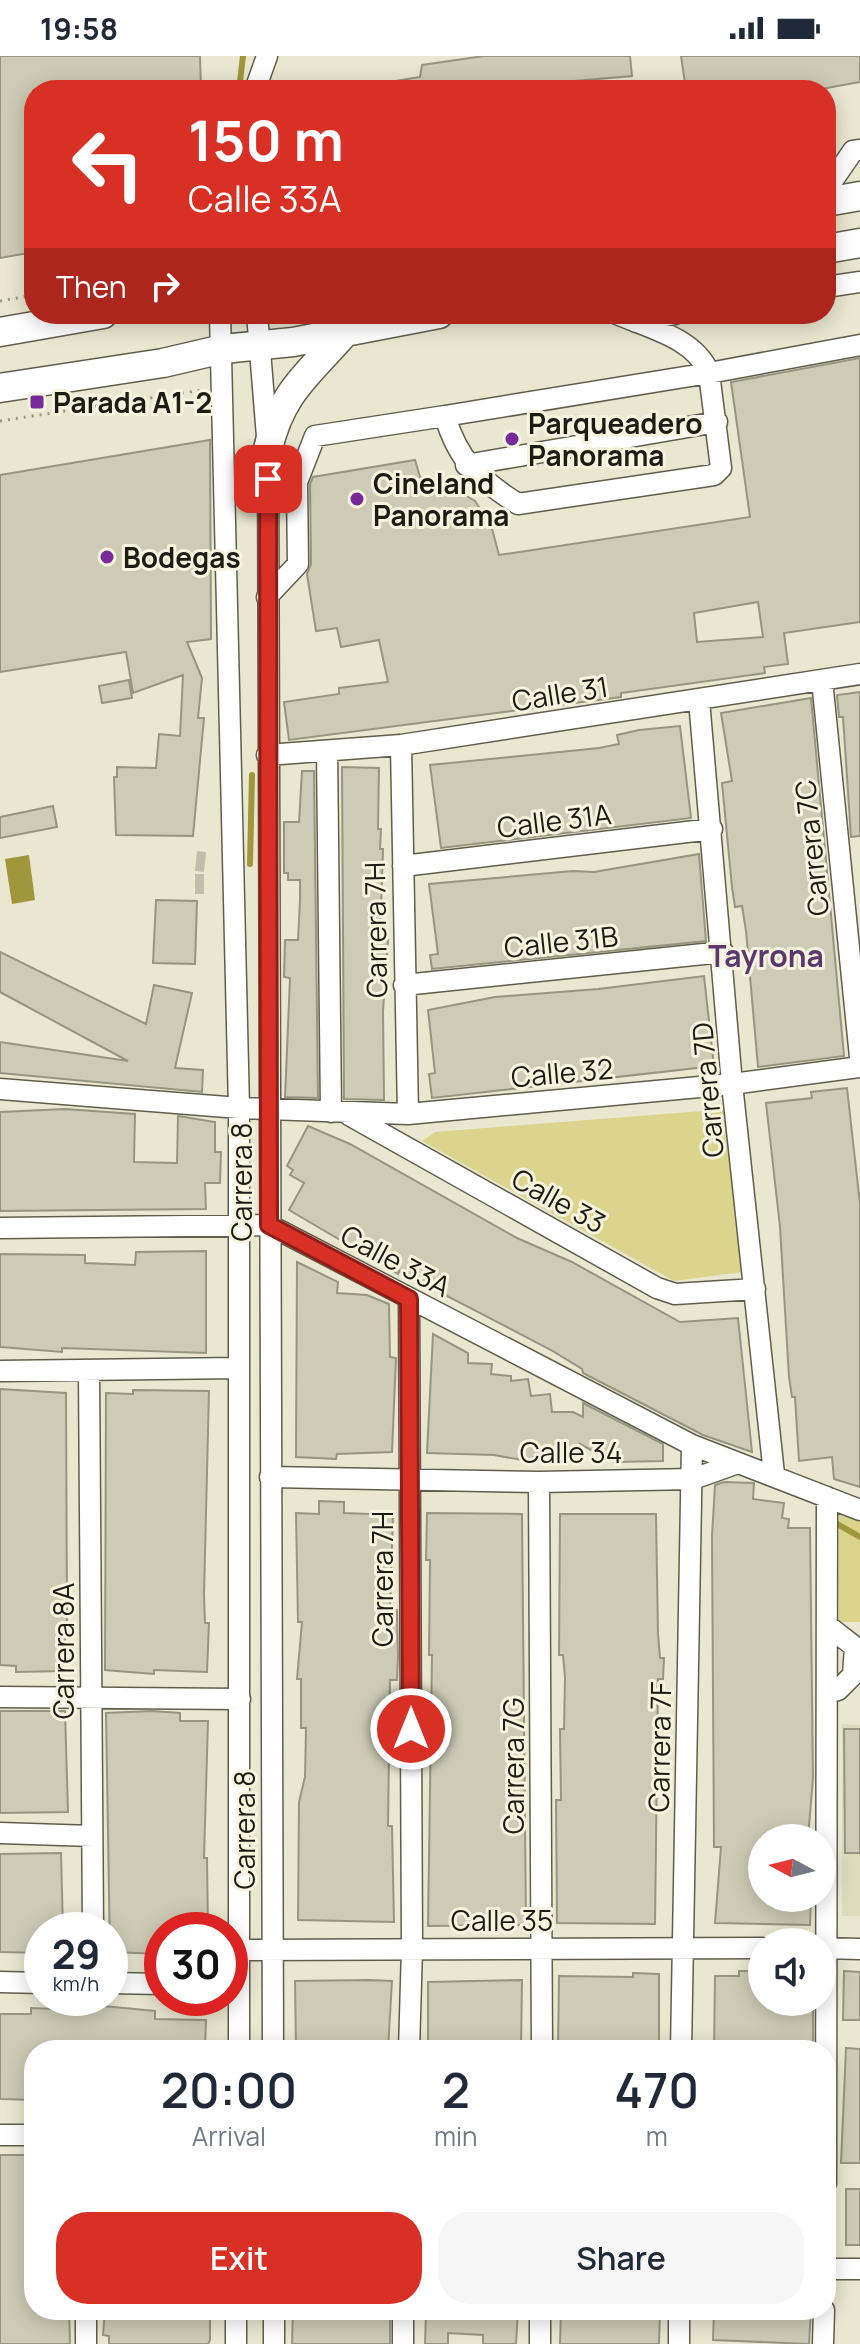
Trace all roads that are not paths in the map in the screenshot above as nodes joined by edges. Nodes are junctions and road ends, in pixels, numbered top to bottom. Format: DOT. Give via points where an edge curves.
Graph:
graph roads {
  1 [pos="267,56"];
  2 [pos="259,80"];
  3 [pos="860,150"];
  4 [pos="836,176"];
  5 [pos="860,196"];
  6 [pos="836,200"];
  7 [pos="860,243"];
  8 [pos="836,247"];
  9 [pos="860,282"];
  10 [pos="836,286"];
  11 [pos="46,324"];
  12 [pos="221,324"];
  13 [pos="258,324"];
  14 [pos="382,324"];
  15 [pos="640,324"];
  16 [pos="347,330"];
  17 [pos="0,332"];
  18 [pos="260,345"];
  19 [pos="860,345"];
  20 [pos="223,349"];
  21 [pos="709,373"];
  22 [pos="0,388"];
  23 [pos="445,416"];
  24 [pos="717,422"];
  25 [pos="268,449"];
  26 [pos="466,465"];
  27 [pos="267,597"];
  28 [pos="860,674"];
  29 [pos="822,680"];
  30 [pos="699,700"];
  31 [pos="401,745"];
  32 [pos="327,751"];
  33 [pos="267,755"];
  34 [pos="712,829"];
  35 [pos="403,866"];
  36 [pos="723,952"];
  37 [pos="404,985"];
  38 [pos="860,1057"];
  39 [pos="860,1067"];
  40 [pos="732,1084"];
  41 [pos="0,1089"];
  42 [pos="239,1108"];
  43 [pos="269,1109"];
  44 [pos="338,1113"];
  45 [pos="408,1114"];
  46 [pos="269,1225"];
  47 [pos="237,1226"];
  48 [pos="0,1228"];
  49 [pos="755,1289"];
  50 [pos="409,1299"];
  51 [pos="237,1368"];
  52 [pos="0,1371"];
  53 [pos="89,1371"];
  54 [pos="692,1445"];
  55 [pos="738,1463"];
  56 [pos="774,1474"];
  57 [pos="270,1477"];
  58 [pos="409,1478"];
  59 [pos="693,1479"];
  60 [pos="539,1482"];
  61 [pos="827,1497"];
  62 [pos="860,1510"];
  63 [pos="0,1697"];
  64 [pos="240,1699"];
  65 [pos="91,1700"];
  66 [pos="0,1833"];
  67 [pos="92,1836"];
  68 [pos="93,1912"];
  69 [pos="242,1912"];
  70 [pos="825,1928"];
  71 [pos="412,1948"];
  72 [pos="542,1948"];
  73 [pos="682,1948"];
  74 [pos="748,1948"];
  75 [pos="836,1948"];
  76 [pos="272,1949"];
  77 [pos="860,1949"];
  78 [pos="248,1950"];
  79 [pos="0,1982"];
  80 [pos="24,1983"];
  81 [pos="248,1984"];
  82 [pos="272,1985"];
  83 [pos="237,2016"];
  84 [pos="825,2016"];
  85 [pos="239,2040"];
  86 [pos="273,2040"];
  87 [pos="409,2040"];
  88 [pos="542,2040"];
  89 [pos="681,2040"];
  90 [pos="825,2040"];
  91 [pos="0,2135"];
  92 [pos="24,2135"];
  93 [pos="836,2269"];
  94 [pos="860,2269"];
  95 [pos="86,2320"];
  96 [pos="236,2320"];
  97 [pos="274,2320"];
  98 [pos="403,2320"];
  99 [pos="540,2320"];
  100 [pos="679,2320"];
  101 [pos="824,2320"];
  102 [pos="86,2344"];
  103 [pos="236,2344"];
  104 [pos="274,2344"];
  105 [pos="403,2344"];
  106 [pos="540,2344"];
  107 [pos="679,2344"];
  108 [pos="823,2344"];
  1 -- 2 [label="street"];
  3 -- 4 [label="street" via="853,151"];
  5 -- 6 [label="highway"];
  7 -- 8 [label="highway"];
  9 -- 10 [label="street"];
  11 -- 17 [label="highway"];
  12 -- 20 [label="street, Carrera 8"];
  13 -- 18 [label="street, Carrera 8"];
  14 -- 16 [label="highway"];
  15 -- 21 [label="street" via="688,345"];
  16 -- 18 [label="highway"];
  16 -- 25 [label="highway" via="296,383"];
  18 -- 20 [label="highway"];
  18 -- 25 [label="street, Carrera 8"];
  19 -- 21 [label="street"];
  20 -- 22 [label="highway"];
  20 -- 42 [label="street, Carrera 8"];
  21 -- 23 [label="street"];
  21 -- 24 [label="street"];
  23 -- 26 [label="street"];
  23 -- 27 [label="street" via="315,436 297,482 298,564"];
  24 -- 26 [label="street"];
  24 -- 26 [label="street" via="721,468 714,475 518,504"];
  25 -- 27 [label="street, Carrera 8"];
  27 -- 33 [label="street, Carrera 8"];
  28 -- 29 [label="street, Calle 31"];
  29 -- 30 [label="street, Calle 31"];
  29 -- 38 [label="street, Carrera 7C"];
  30 -- 31 [label="street, Calle 31"];
  30 -- 34 [label="street, Carrera 7D"];
  31 -- 32 [label="street, Calle 31"];
  31 -- 35 [label="street, Carrera 7H"];
  32 -- 33 [label="street, Calle 31"];
  32 -- 44 [label="street"];
  33 -- 43 [label="street, Carrera 8"];
  34 -- 35 [label="street, Calle 31A"];
  34 -- 36 [label="street, Carrera 7D"];
  35 -- 37 [label="street, Carrera 7H"];
  36 -- 37 [label="street, Calle 31B"];
  36 -- 40 [label="street, Carrera 7D"];
  37 -- 45 [label="street, Carrera 7H"];
  39 -- 40 [label="street, Calle 32"];
  40 -- 45 [label="street, Calle 32"];
  40 -- 49 [label="street, Carrera 7D"];
  41 -- 42 [label="street"];
  42 -- 43 [label="street"];
  42 -- 47 [label="street, Carrera 8"];
  43 -- 44 [label="street, Calle 32"];
  43 -- 46 [label="street, Carrera 8"];
  44 -- 45 [label="street, Calle 32"];
  44 -- 49 [label="street, Calle 33" via="657,1288 675,1294"];
  46 -- 47 [label="street, Calle 33A"];
  46 -- 50 [label="street, Calle 33A"];
  46 -- 57 [label="street, Carrera 8"];
  47 -- 48 [label="street, Calle 33A"];
  47 -- 51 [label="street, Carrera 8"];
  49 -- 56 [label="street, Carrera 7D"];
  50 -- 54 [label="street, Calle 33A"];
  50 -- 58 [label="street, Carrera 7H"];
  51 -- 53 [label="street"];
  51 -- 64 [label="street, Carrera 8"];
  52 -- 53 [label="street"];
  53 -- 65 [label="street, Carrera 8A"];
  54 -- 55 [label="street, Calle 33A"];
  54 -- 59 [label="street, Carrera 7F"];
  55 -- 56 [label="street"];
  55 -- 59 [label="street, Calle 34"];
  56 -- 61 [label="street"];
  57 -- 58 [label="street, Calle 34"];
  57 -- 76 [label="street, Carrera 8"];
  58 -- 60 [label="street, Calle 34"];
  58 -- 71 [label="street, Carrera 7H"];
  59 -- 60 [label="street, Calle 34"];
  59 -- 73 [label="street, Carrera 7F"];
  60 -- 72 [label="street, Carrera 7G"];
  61 -- 62 [label="street"];
  61 -- 70 [label="street"];
  63 -- 65 [label="street"];
  64 -- 65 [label="street"];
  64 -- 69 [label="street, Carrera 8"];
  65 -- 67 [label="street, Carrera 8A"];
  66 -- 67 [label="street"];
  67 -- 68 [label="street, Carrera 8A"];
  71 -- 72 [label="street, Calle 35"];
  71 -- 76 [label="street, Calle 35"];
  71 -- 87 [label="street, Carrera 7H"];
  72 -- 73 [label="street, Calle 35"];
  72 -- 88 [label="street, Carrera 7G"];
  73 -- 74 [label="street, Calle 35"];
  73 -- 89 [label="street, Carrera 7F"];
  75 -- 77 [label="street"];
  76 -- 78 [label="street, Calle 35"];
  76 -- 82 [label="street, Carrera 8"];
  79 -- 80 [label="street"];
  81 -- 82 [label="street"];
  82 -- 86 [label="street, Carrera 8"];
  83 -- 85 [label="street, Carrera 8"];
  84 -- 90 [label="street"];
  91 -- 92 [label="street"];
  93 -- 94 [label="street"];
  95 -- 102 [label="street"];
  96 -- 103 [label="street"];
  97 -- 104 [label="street"];
  98 -- 105 [label="street"];
  99 -- 106 [label="street"];
  100 -- 107 [label="street"];
  101 -- 108 [label="street"];
}
